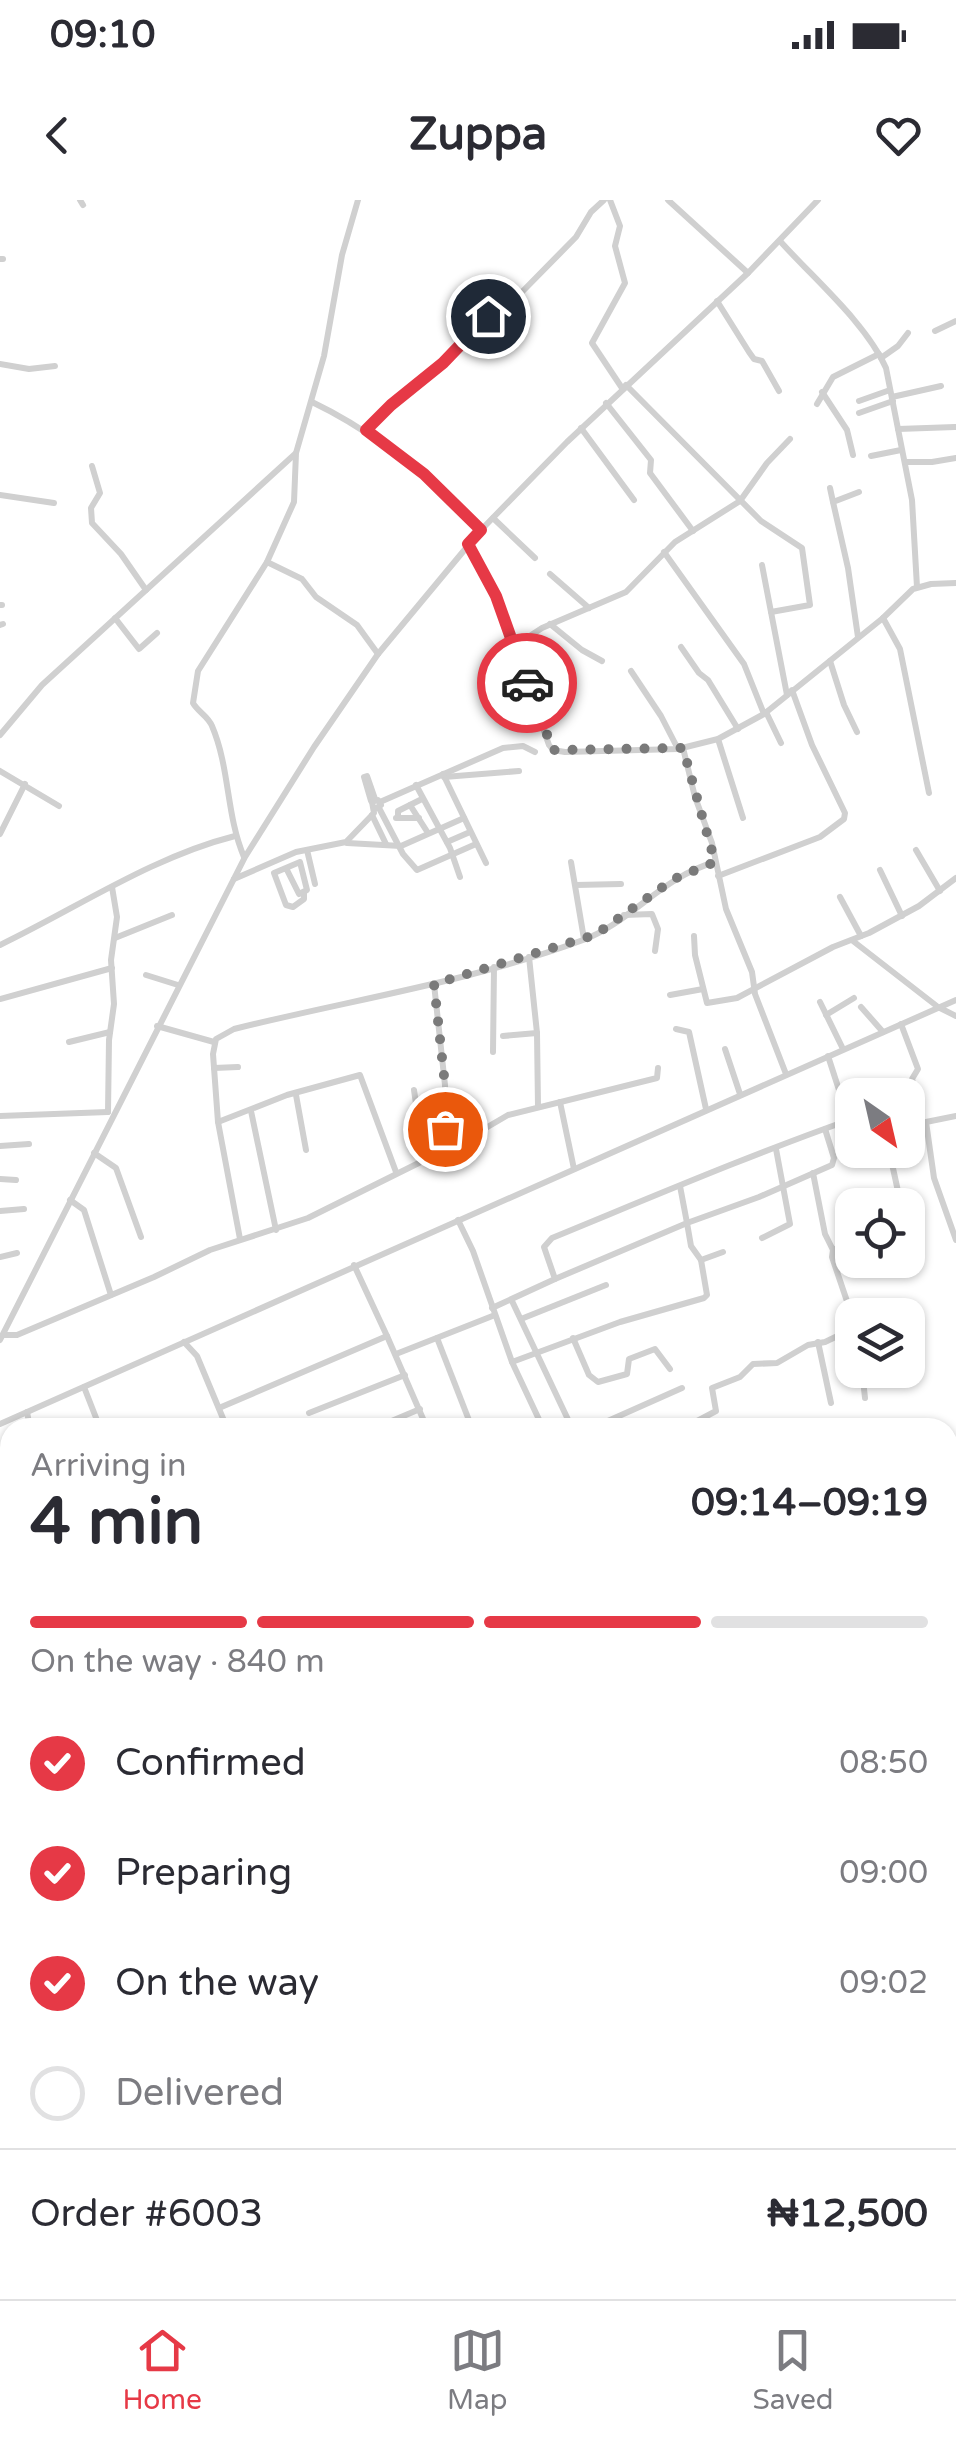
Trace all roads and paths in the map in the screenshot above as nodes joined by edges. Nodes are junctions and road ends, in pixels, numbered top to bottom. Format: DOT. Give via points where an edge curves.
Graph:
graph roads {
  1 [pos="358,200"];
  2 [pos="607,200"];
  3 [pos="668,200"];
  4 [pos="818,200"];
  5 [pos="780,241"];
  6 [pos="748,273"];
  7 [pos="717,302"];
  8 [pos="956,321"];
  9 [pos="935,331"];
  10 [pos="908,332"];
  11 [pos="880,356"];
  12 [pos="0,364"];
  13 [pos="55,366"];
  14 [pos="624,386"];
  15 [pos="941,386"];
  16 [pos="778,392"];
  17 [pos="822,392"];
  18 [pos="892,396"];
  19 [pos="859,401"];
  20 [pos="312,402"];
  21 [pos="606,403"];
  22 [pos="816,404"];
  23 [pos="859,413"];
  24 [pos="581,428"];
  25 [pos="898,428"];
  26 [pos="955,428"];
  27 [pos="366,430"];
  28 [pos="790,439"];
  29 [pos="901,450"];
  30 [pos="296,453"];
  31 [pos="853,455"];
  32 [pos="870,456"];
  33 [pos="956,458"];
  34 [pos="905,462"];
  35 [pos="92,466"];
  36 [pos="830,488"];
  37 [pos="859,492"];
  38 [pos="0,495"];
  39 [pos="634,500"];
  40 [pos="740,501"];
  41 [pos="834,502"];
  42 [pos="54,503"];
  43 [pos="493,518"];
  44 [pos="481,530"];
  45 [pos="693,532"];
  46 [pos="468,544"];
  47 [pos="664,552"];
  48 [pos="534,558"];
  49 [pos="267,562"];
  50 [pos="762,565"];
  51 [pos="550,574"];
  52 [pos="956,583"];
  53 [pos="917,587"];
  54 [pos="146,590"];
  55 [pos="589,608"];
  56 [pos="771,612"];
  57 [pos="115,618"];
  58 [pos="883,618"];
  59 [pos="550,624"];
  60 [pos="157,633"];
  61 [pos="858,638"];
  62 [pos="514,643"];
  63 [pos="682,647"];
  64 [pos="378,654"];
  65 [pos="830,660"];
  66 [pos="602,661"];
  67 [pos="631,671"];
  68 [pos="789,693"];
  69 [pos="765,713"];
  70 [pos="738,729"];
  71 [pos="857,732"];
  72 [pos="0,734"];
  73 [pos="718,738"];
  74 [pos="781,743"];
  75 [pos="680,748"];
  76 [pos="535,752"];
  77 [pos="0,771"];
  78 [pos="519,771"];
  79 [pos="443,775"];
  80 [pos="365,777"];
  81 [pos="25,784"];
  82 [pos="416,786"];
  83 [pos="930,793"];
  84 [pos="422,799"];
  85 [pos="410,805"];
  86 [pos="58,806"];
  87 [pos="376,806"];
  88 [pos="398,816"];
  89 [pos="418,818"];
  90 [pos="464,818"];
  91 [pos="743,818"];
  92 [pos="388,822"];
  93 [pos="438,829"];
  94 [pos="470,832"];
  95 [pos="428,833"];
  96 [pos="0,834"];
  97 [pos="235,836"];
  98 [pos="346,842"];
  99 [pos="447,842"];
  100 [pos="476,844"];
  101 [pos="387,845"];
  102 [pos="401,846"];
  103 [pos="308,850"];
  104 [pos="916,850"];
  105 [pos="453,854"];
  106 [pos="244,857"];
  107 [pos="309,862"];
  108 [pos="571,862"];
  109 [pos="715,862"];
  110 [pos="486,863"];
  111 [pos="300,867"];
  112 [pos="880,870"];
  113 [pos="288,872"];
  114 [pos="718,876"];
  115 [pos="460,877"];
  116 [pos="956,878"];
  117 [pos="234,879"];
  118 [pos="315,884"];
  119 [pos="621,884"];
  120 [pos="576,885"];
  121 [pos="112,887"];
  122 [pos="940,891"];
  123 [pos="304,893"];
  124 [pos="840,897"];
  125 [pos="623,915"];
  126 [pos="172,916"];
  127 [pos="902,916"];
  128 [pos="694,936"];
  129 [pos="115,938"];
  130 [pos="584,939"];
  131 [pos="858,939"];
  132 [pos="0,945"];
  133 [pos="656,951"];
  134 [pos="529,957"];
  135 [pos="494,967"];
  136 [pos="112,968"];
  137 [pos="146,975"];
  138 [pos="178,984"];
  139 [pos="434,984"];
  140 [pos="754,987"];
  141 [pos="702,989"];
  142 [pos="670,995"];
  143 [pos="854,998"];
  144 [pos="0,999"];
  145 [pos="956,1000"];
  146 [pos="820,1002"];
  147 [pos="861,1007"];
  148 [pos="938,1007"];
  149 [pos="826,1014"];
  150 [pos="956,1016"];
  151 [pos="902,1024"];
  152 [pos="157,1026"];
  153 [pos="676,1029"];
  154 [pos="110,1032"];
  155 [pos="883,1032"];
  156 [pos="537,1033"];
  157 [pos="503,1036"];
  158 [pos="68,1042"];
  159 [pos="214,1042"];
  160 [pos="726,1048"];
  161 [pos="843,1049"];
  162 [pos="493,1052"];
  163 [pos="828,1056"];
  164 [pos="238,1067"];
  165 [pos="214,1068"];
  166 [pos="658,1068"];
  167 [pos="786,1074"];
  168 [pos="835,1078"];
  169 [pos="913,1078"];
  170 [pos="414,1090"];
  171 [pos="740,1094"];
  172 [pos="296,1095"];
  173 [pos="560,1102"];
  174 [pos="538,1107"];
  175 [pos="706,1109"];
  176 [pos="251,1110"];
  177 [pos="111,1112"];
  178 [pos="0,1116"];
  179 [pos="956,1116"];
  180 [pos="218,1122"];
  181 [pos="835,1126"];
  182 [pos="825,1129"];
  183 [pos="29,1144"];
  184 [pos="0,1146"];
  185 [pos="447,1148"];
  186 [pos="776,1148"];
  187 [pos="306,1150"];
  188 [pos="94,1153"];
  189 [pos="424,1158"];
  190 [pos="574,1169"];
  191 [pos="396,1172"];
  192 [pos="812,1172"];
  193 [pos="0,1179"];
  194 [pos="16,1180"];
  195 [pos="784,1185"];
  196 [pos="680,1186"];
  197 [pos="70,1200"];
  198 [pos="24,1209"];
  199 [pos="0,1211"];
  200 [pos="458,1220"];
  201 [pos="687,1223"];
  202 [pos="276,1230"];
  203 [pos="141,1237"];
  204 [pos="762,1238"];
  205 [pos="240,1239"];
  206 [pos="956,1240"];
  207 [pos="833,1250"];
  208 [pos="723,1252"];
  209 [pos="16,1254"];
  210 [pos="0,1257"];
  211 [pos="701,1260"];
  212 [pos="354,1266"];
  213 [pos="554,1279"];
  214 [pos="606,1285"];
  215 [pos="111,1295"];
  216 [pos="846,1298"];
  217 [pos="512,1301"];
  218 [pos="493,1312"];
  219 [pos="521,1320"];
  220 [pos="386,1336"];
  221 [pos="835,1336"];
  222 [pos="2,1337"];
  223 [pos="438,1338"];
  224 [pos="573,1338"];
  225 [pos="184,1342"];
  226 [pos="818,1342"];
  227 [pos="536,1352"];
  228 [pos="396,1354"];
  229 [pos="512,1362"];
  230 [pos="670,1369"];
  231 [pos="405,1374"];
  232 [pos="84,1387"];
  233 [pos="682,1388"];
  234 [pos="864,1388"];
  235 [pos="865,1398"];
  236 [pos="831,1404"];
  237 [pos="219,1408"];
  238 [pos="420,1410"];
  239 [pos="27,1412"];
  240 [pos="309,1413"];
  241 [pos="14,1418"];
  242 [pos="28,1418"];
  243 [pos="96,1418"];
  244 [pos="223,1418"];
  245 [pos="400,1418"];
  246 [pos="423,1418"];
  247 [pos="468,1418"];
  248 [pos="538,1418"];
  249 [pos="567,1418"];
  250 [pos="614,1418"];
  251 [pos="703,1418"];
  1 -- 20 [label="street"];
  2 -- 14 [label="street" via="620,226 614,246 625,283 592,343"];
  2 -- 27 [label="street" via="518,296"];
  3 -- 6 [label="street"];
  4 -- 5 [label="street"];
  5 -- 6 [label="street"];
  5 -- 11 [label="street"];
  6 -- 7 [label="street"];
  7 -- 14 [label="street"];
  7 -- 16 [label="street"];
  8 -- 9 [label="street"];
  10 -- 11 [label="street"];
  11 -- 17 [label="street" via="833,376"];
  11 -- 18 [label="street"];
  12 -- 13 [label="street"];
  14 -- 21 [label="street"];
  14 -- 40 [label="street"];
  15 -- 18 [label="street"];
  17 -- 22 [label="street"];
  17 -- 31 [label="street" via="848,430"];
  18 -- 19 [label="street"];
  18 -- 23 [label="street"];
  18 -- 25 [label="street"];
  20 -- 27 [label="street"];
  20 -- 30 [label="street"];
  21 -- 24 [label="street"];
  21 -- 45 [label="street"];
  24 -- 39 [label="street"];
  24 -- 43 [label="street"];
  25 -- 26 [label="street"];
  25 -- 29 [label="street"];
  27 -- 44 [label="street"];
  28 -- 40 [label="street"];
  29 -- 32 [label="street"];
  29 -- 34 [label="street"];
  30 -- 49 [label="street" via="294,502"];
  30 -- 54 [label="street"];
  33 -- 34 [label="street"];
  34 -- 53 [label="street"];
  35 -- 54 [label="street" via="100,493 92,524"];
  36 -- 41 [label="street"];
  37 -- 41 [label="street"];
  38 -- 42 [label="street"];
  40 -- 45 [label="street"];
  40 -- 56 [label="street" via="802,548 810,606"];
  41 -- 61 [label="street"];
  43 -- 44 [label="street"];
  43 -- 48 [label="street"];
  44 -- 46 [label="street"];
  45 -- 47 [label="street"];
  46 -- 62 [label="street"];
  46 -- 64 [label="street"];
  47 -- 55 [label="street" via="626,592"];
  47 -- 69 [label="street" via="744,664"];
  49 -- 64 [label="street" via="302,578 316,597 357,624"];
  49 -- 97 [label="street" via="193,687 193,702 211,722 224,762"];
  50 -- 56 [label="street"];
  51 -- 55 [label="street"];
  52 -- 53 [label="street"];
  53 -- 58 [label="street"];
  54 -- 57 [label="street"];
  55 -- 59 [label="street"];
  56 -- 68 [label="street"];
  57 -- 60 [label="street" via="140,649"];
  57 -- 72 [label="street"];
  58 -- 61 [label="street"];
  58 -- 83 [label="street" via="900,649"];
  59 -- 62 [label="street"];
  59 -- 66 [label="street"];
  61 -- 65 [label="street"];
  62 -- 75 [label="street" via="553,750"];
  63 -- 70 [label="street"];
  64 -- 106 [label="street"];
  65 -- 68 [label="street"];
  65 -- 71 [label="street"];
  67 -- 75 [label="street"];
  68 -- 69 [label="street"];
  68 -- 114 [label="street" via="844,819 820,837"];
  69 -- 70 [label="street"];
  69 -- 74 [label="street"];
  70 -- 73 [label="street"];
  73 -- 75 [label="street"];
  73 -- 91 [label="street"];
  75 -- 109 [label="street"];
  76 -- 79 [label="street" via="503,748"];
  77 -- 81 [label="street"];
  78 -- 79 [label="street"];
  79 -- 82 [label="street"];
  79 -- 90 [label="street"];
  80 -- 87 [label="street"];
  81 -- 86 [label="street"];
  81 -- 96 [label="street"];
  82 -- 84 [label="street"];
  82 -- 87 [label="street"];
  84 -- 85 [label="street"];
  84 -- 93 [label="street"];
  85 -- 88 [label="street"];
  85 -- 89 [label="street"];
  87 -- 92 [label="street"];
  87 -- 98 [label="street"];
  87 -- 101 [label="street"];
  88 -- 89 [label="street"];
  88 -- 92 [label="street"];
  89 -- 95 [label="street"];
  90 -- 93 [label="street"];
  90 -- 94 [label="street"];
  92 -- 102 [label="street"];
  93 -- 95 [label="street"];
  93 -- 99 [label="street"];
  94 -- 99 [label="street"];
  94 -- 100 [label="street"];
  95 -- 102 [label="street"];
  97 -- 106 [label="street"];
  97 -- 121 [label="street"];
  98 -- 101 [label="street"];
  98 -- 103 [label="street"];
  99 -- 105 [label="street"];
  100 -- 105 [label="street"];
  100 -- 110 [label="street"];
  101 -- 102 [label="street"];
  102 -- 105 [label="street" via="420,871"];
  103 -- 107 [label="street"];
  103 -- 117 [label="street"];
  104 -- 122 [label="street"];
  105 -- 115 [label="street"];
  106 -- 117 [label="street"];
  107 -- 111 [label="street"];
  107 -- 118 [label="street"];
  108 -- 120 [label="street"];
  109 -- 114 [label="street"];
  109 -- 125 [label="street" via="674,879"];
  111 -- 113 [label="street"];
  111 -- 123 [label="street"];
  112 -- 127 [label="street"];
  113 -- 123 [label="street"];
  113 -- 123 [label="street" via="278,882 288,907"];
  114 -- 140 [label="street"];
  116 -- 122 [label="street"];
  117 -- 138 [label="street"];
  119 -- 120 [label="street"];
  120 -- 130 [label="street"];
  121 -- 129 [label="street"];
  121 -- 132 [label="street"];
  122 -- 127 [label="street"];
  124 -- 131 [label="street"];
  125 -- 130 [label="street"];
  125 -- 133 [label="street" via="652,914"];
  126 -- 129 [label="street"];
  127 -- 131 [label="street"];
  128 -- 141 [label="street"];
  129 -- 136 [label="street"];
  130 -- 134 [label="street"];
  131 -- 140 [label="street"];
  131 -- 148 [label="street"];
  134 -- 135 [label="street"];
  134 -- 156 [label="street"];
  135 -- 139 [label="street"];
  135 -- 162 [label="street"];
  136 -- 144 [label="street"];
  136 -- 154 [label="street"];
  137 -- 138 [label="street"];
  138 -- 152 [label="street"];
  139 -- 159 [label="street" via="234,1029"];
  139 -- 185 [label="street"];
  140 -- 141 [label="street" via="710,1004"];
  140 -- 167 [label="street"];
  141 -- 142 [label="street"];
  143 -- 149 [label="street"];
  145 -- 148 [label="street"];
  146 -- 149 [label="street"];
  147 -- 155 [label="street"];
  148 -- 150 [label="street"];
  148 -- 151 [label="street"];
  149 -- 161 [label="street"];
  151 -- 155 [label="street"];
  151 -- 169 [label="street" via="918,1069"];
  152 -- 159 [label="street"];
  152 -- 177 [label="street"];
  153 -- 175 [label="street" via="690,1032"];
  154 -- 158 [label="street"];
  154 -- 177 [label="street"];
  155 -- 161 [label="street"];
  156 -- 157 [label="street"];
  156 -- 174 [label="street"];
  159 -- 165 [label="street"];
  160 -- 171 [label="street"];
  161 -- 163 [label="street"];
  163 -- 167 [label="street"];
  163 -- 168 [label="street"];
  164 -- 165 [label="street"];
  165 -- 180 [label="street"];
  166 -- 173 [label="street" via="654,1080"];
  167 -- 171 [label="street"];
  170 -- 189 [label="street"];
  171 -- 175 [label="street"];
  172 -- 176 [label="street"];
  172 -- 187 [label="street"];
  172 -- 191 [label="street" via="360,1074"];
  173 -- 174 [label="street"];
  173 -- 190 [label="street"];
  174 -- 185 [label="street" via="508,1115"];
  175 -- 190 [label="street"];
  176 -- 180 [label="street"];
  176 -- 202 [label="street"];
  177 -- 178 [label="street"];
  177 -- 188 [label="street"];
  179 -- 206 [label="street" via="926,1122 934,1178"];
  180 -- 205 [label="street"];
  181 -- 182 [label="street"];
  182 -- 186 [label="street"];
  182 -- 192 [label="street" via="832,1165"];
  183 -- 184 [label="street"];
  185 -- 189 [label="street"];
  186 -- 195 [label="street"];
  186 -- 196 [label="street"];
  188 -- 197 [label="street"];
  188 -- 203 [label="street" via="118,1172"];
  189 -- 191 [label="street"];
  190 -- 200 [label="street"];
  191 -- 202 [label="street"];
  192 -- 195 [label="street"];
  192 -- 207 [label="street"];
  193 -- 194 [label="street"];
  195 -- 201 [label="street"];
  195 -- 204 [label="street" via="790,1224"];
  196 -- 201 [label="street"];
  196 -- 213 [label="street" via="547,1241"];
  197 -- 215 [label="street" via="84,1210"];
  197 -- 222 [label="street"];
  198 -- 199 [label="street"];
  200 -- 212 [label="street"];
  200 -- 218 [label="street"];
  201 -- 211 [label="street"];
  201 -- 213 [label="street"];
  202 -- 205 [label="street"];
  205 -- 215 [label="street"];
  207 -- 216 [label="street"];
  208 -- 211 [label="street"];
  209 -- 210 [label="street"];
  211 -- 224 [label="street" via="704,1298"];
  212 -- 220 [label="street"];
  212 -- 225 [label="street"];
  213 -- 217 [label="street"];
  214 -- 219 [label="street"];
  215 -- 222 [label="street"];
  217 -- 218 [label="street"];
  217 -- 219 [label="street"];
  218 -- 223 [label="street"];
  218 -- 229 [label="street"];
  219 -- 227 [label="street"];
  220 -- 228 [label="street"];
  220 -- 237 [label="street"];
  221 -- 226 [label="street"];
  223 -- 228 [label="street"];
  223 -- 247 [label="street"];
  224 -- 227 [label="street"];
  224 -- 230 [label="street" via="598,1382 628,1374 629,1359 655,1349"];
  225 -- 232 [label="street"];
  225 -- 237 [label="street"];
  226 -- 236 [label="street"];
  226 -- 251 [label="street" via="778,1363 754,1364 712,1388 716,1411"];
  227 -- 229 [label="street"];
  227 -- 249 [label="street"];
  228 -- 231 [label="street"];
  229 -- 248 [label="street"];
  231 -- 238 [label="street"];
  231 -- 240 [label="street"];
  232 -- 239 [label="street"];
  232 -- 243 [label="street"];
  233 -- 250 [label="street"];
  234 -- 235 [label="street"];
  237 -- 244 [label="street"];
  238 -- 245 [label="street"];
  238 -- 246 [label="street"];
  239 -- 241 [label="street"];
  239 -- 242 [label="street"];
}
